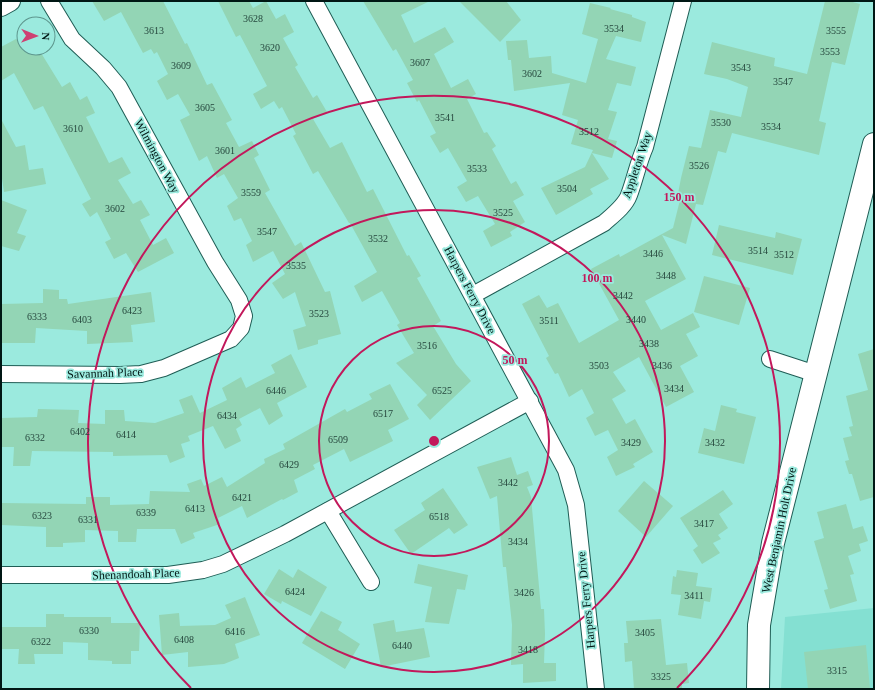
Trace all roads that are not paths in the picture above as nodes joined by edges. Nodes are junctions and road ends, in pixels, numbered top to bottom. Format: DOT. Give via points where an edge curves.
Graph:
graph roads {
  1 [pos="10,1"];
  2 [pos="49,1"];
  3 [pos="314,1"];
  4 [pos="683,1"];
  5 [pos="1,6"];
  6 [pos="874,144"];
  7 [pos="473,295"];
  8 [pos="243,323"];
  9 [pos="770,359"];
  10 [pos="1,374"];
  11 [pos="816,374"];
  12 [pos="530,401"];
  13 [pos="328,511"];
  14 [pos="1,575"];
  15 [pos="371,582"];
  16 [pos="596,689"];
  17 [pos="758,689"];
  1 -- 5 [label="street"];
  2 -- 8 [label="street, Wilmington Way" via="72,39 119,87 215,262 239,300 243,310"];
  3 -- 7 [label="street, Harpers Ferry Drive"];
  4 -- 7 [label="street, Appleton Way" via="645,147 626,200 614,215 599,226"];
  6 -- 11 [label="main road, West Benjamin Holt Drive"];
  7 -- 12 [label="street, Harpers Ferry Drive"];
  8 -- 10 [label="street, Savannah Place" via="231,339 164,368 141,374"];
  9 -- 11 [label="street"];
  11 -- 17 [label="main road, West Benjamin Holt Drive" via="773,543 759,625"];
  12 -- 13 [label="street, Shenandoah Place"];
  12 -- 16 [label="street, Harpers Ferry Drive" via="554,443 572,487"];
  13 -- 14 [label="street, Shenandoah Place" via="243,556 203,570 143,576"];
  13 -- 15 [label="street"];
}
